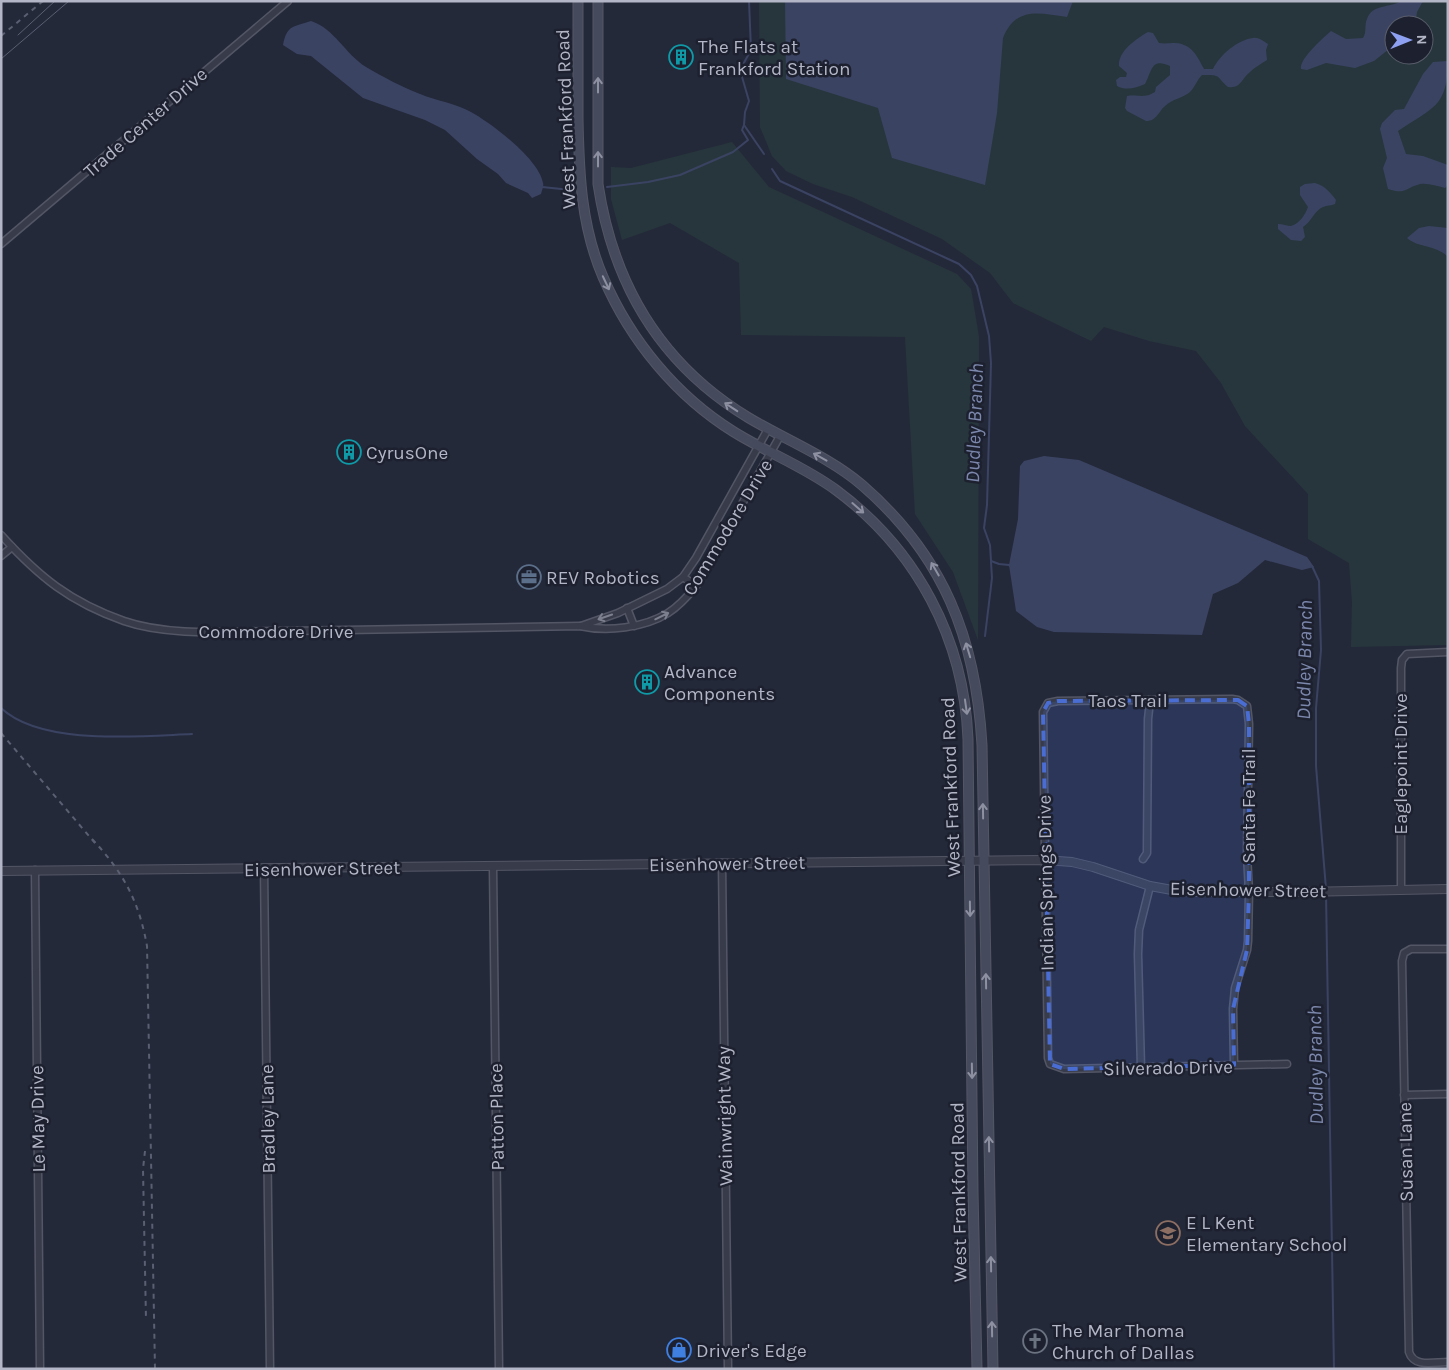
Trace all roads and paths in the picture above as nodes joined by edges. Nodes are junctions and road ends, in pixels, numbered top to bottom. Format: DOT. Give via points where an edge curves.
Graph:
graph roads {
  1 [pos="288,1"];
  2 [pos="578,1"];
  3 [pos="598,1"];
  4 [pos="1,244"];
  5 [pos="768,429"];
  6 [pos="780,436"];
  7 [pos="760,446"];
  8 [pos="771,452"];
  9 [pos="1,535"];
  10 [pos="12,547"];
  11 [pos="1,556"];
  12 [pos="683,577"];
  13 [pos="696,586"];
  14 [pos="627,608"];
  15 [pos="580,626"];
  16 [pos="634,626"];
  17 [pos="1448,652"];
  18 [pos="1208,700"];
  19 [pos="1150,701"];
  20 [pos="1048,703"];
  21 [pos="1143,859"];
  22 [pos="969,860"];
  23 [pos="985,860"];
  24 [pos="1044,860"];
  25 [pos="722,863"];
  26 [pos="493,866"];
  27 [pos="264,868"];
  28 [pos="34,870"];
  29 [pos="1,871"];
  30 [pos="1150,886"];
  31 [pos="1448,889"];
  32 [pos="1401,890"];
  33 [pos="1249,892"];
  34 [pos="1448,949"];
  35 [pos="1050,1064"];
  36 [pos="1287,1064"];
  37 [pos="1234,1066"];
  38 [pos="1141,1068"];
  39 [pos="1448,1094"];
  40 [pos="1404,1095"];
  41 [pos="1448,1362"];
  42 [pos="40,1369"];
  43 [pos="270,1369"];
  44 [pos="499,1369"];
  45 [pos="728,1369"];
  46 [pos="977,1369"];
  47 [pos="993,1369"];
  1 -- 4 [label="street, Trade Center Drive"];
  2 -- 7 [label="main road, West Frankford Road, one-way" via="582,197 589,237 603,278 628,327 669,379 710,415"];
  5 -- 3 [label="main road, West Frankford Road, one-way" via="726,404 693,377 661,340 635,302 614,255 598,184"];
  5 -- 6 [label="main road, West Frankford Road"];
  5 -- 7 [label="street, Commodore Drive"];
  6 -- 8 [label="street, Commodore Drive"];
  23 -- 6 [label="main road, West Frankford Road, one-way" via="980,716 974,671 940,579 928,557 898,520 861,484 824,459"];
  7 -- 8 [label="main road, West Frankford Road"];
  7 -- 12 [label="street, Commodore Drive"];
  8 -- 13 [label="street, Commodore Drive"];
  8 -- 22 [label="main road, West Frankford Road, one-way" via="836,490 877,525 916,572 929,594 950,642 963,686 968,739"];
  9 -- 10 [label="street, Commodore Drive"];
  10 -- 11 [label="street"];
  10 -- 15 [label="street, Commodore Drive" via="51,585 73,599 124,621 162,629 253,631"];
  12 -- 13 [label="street"];
  12 -- 14 [label="street, Commodore Drive" via="667,589"];
  16 -- 13 [label="street, Commodore Drive, one-way" via="667,614"];
  14 -- 15 [label="street, Commodore Drive, one-way"];
  14 -- 16 [label="street"];
  15 -- 16 [label="street, Commodore Drive" via="595,629"];
  17 -- 32 [label="street, Eaglepoint Drive" via="1407,654 1402,660"];
  18 -- 19 [label="street, Taos Trail"];
  18 -- 33 [label="street, Santa Fe Trail" via="1238,700 1247,706"];
  19 -- 20 [label="street, Taos Trail"];
  19 -- 21 [label="street" via="1147,853"];
  20 -- 24 [label="street, Indian Springs Drive" via="1043,712"];
  22 -- 23 [label="street, Eisenhower Street"];
  22 -- 25 [label="street, Eisenhower Street"];
  22 -- 46 [label="main road, West Frankford Road, one-way"];
  23 -- 24 [label="street, Eisenhower Street"];
  47 -- 23 [label="main road, West Frankford Road, one-way"];
  24 -- 30 [label="street, Eisenhower Street" via="1093,867"];
  24 -- 35 [label="street, Indian Springs Drive"];
  25 -- 26 [label="street, Eisenhower Street"];
  25 -- 45 [label="street, Wainwright Way"];
  26 -- 27 [label="street, Eisenhower Street"];
  26 -- 44 [label="street, Patton Place"];
  27 -- 28 [label="street, Eisenhower Street"];
  27 -- 43 [label="street, Bradley Lane"];
  28 -- 29 [label="street, Eisenhower Street"];
  28 -- 42 [label="street, Le May Drive"];
  30 -- 33 [label="street, Eisenhower Street" via="1194,892"];
  30 -- 38 [label="street" via="1139,930"];
  31 -- 32 [label="street, Eisenhower Street"];
  32 -- 33 [label="street, Eisenhower Street"];
  33 -- 37 [label="street, Santa Fe Trail" via="1247,950 1235,988 1233,1009"];
  34 -- 40 [label="street, Susan Lane" via="1411,949 1404,953"];
  35 -- 38 [label="street, Silverado Drive" via="1064,1069"];
  36 -- 37 [label="street, Silverado Drive"];
  37 -- 38 [label="street, Silverado Drive"];
  39 -- 40 [label="street"];
  40 -- 41 [label="street, Susan Lane" via="1409,1352 1411,1358 1418,1362"];
}
